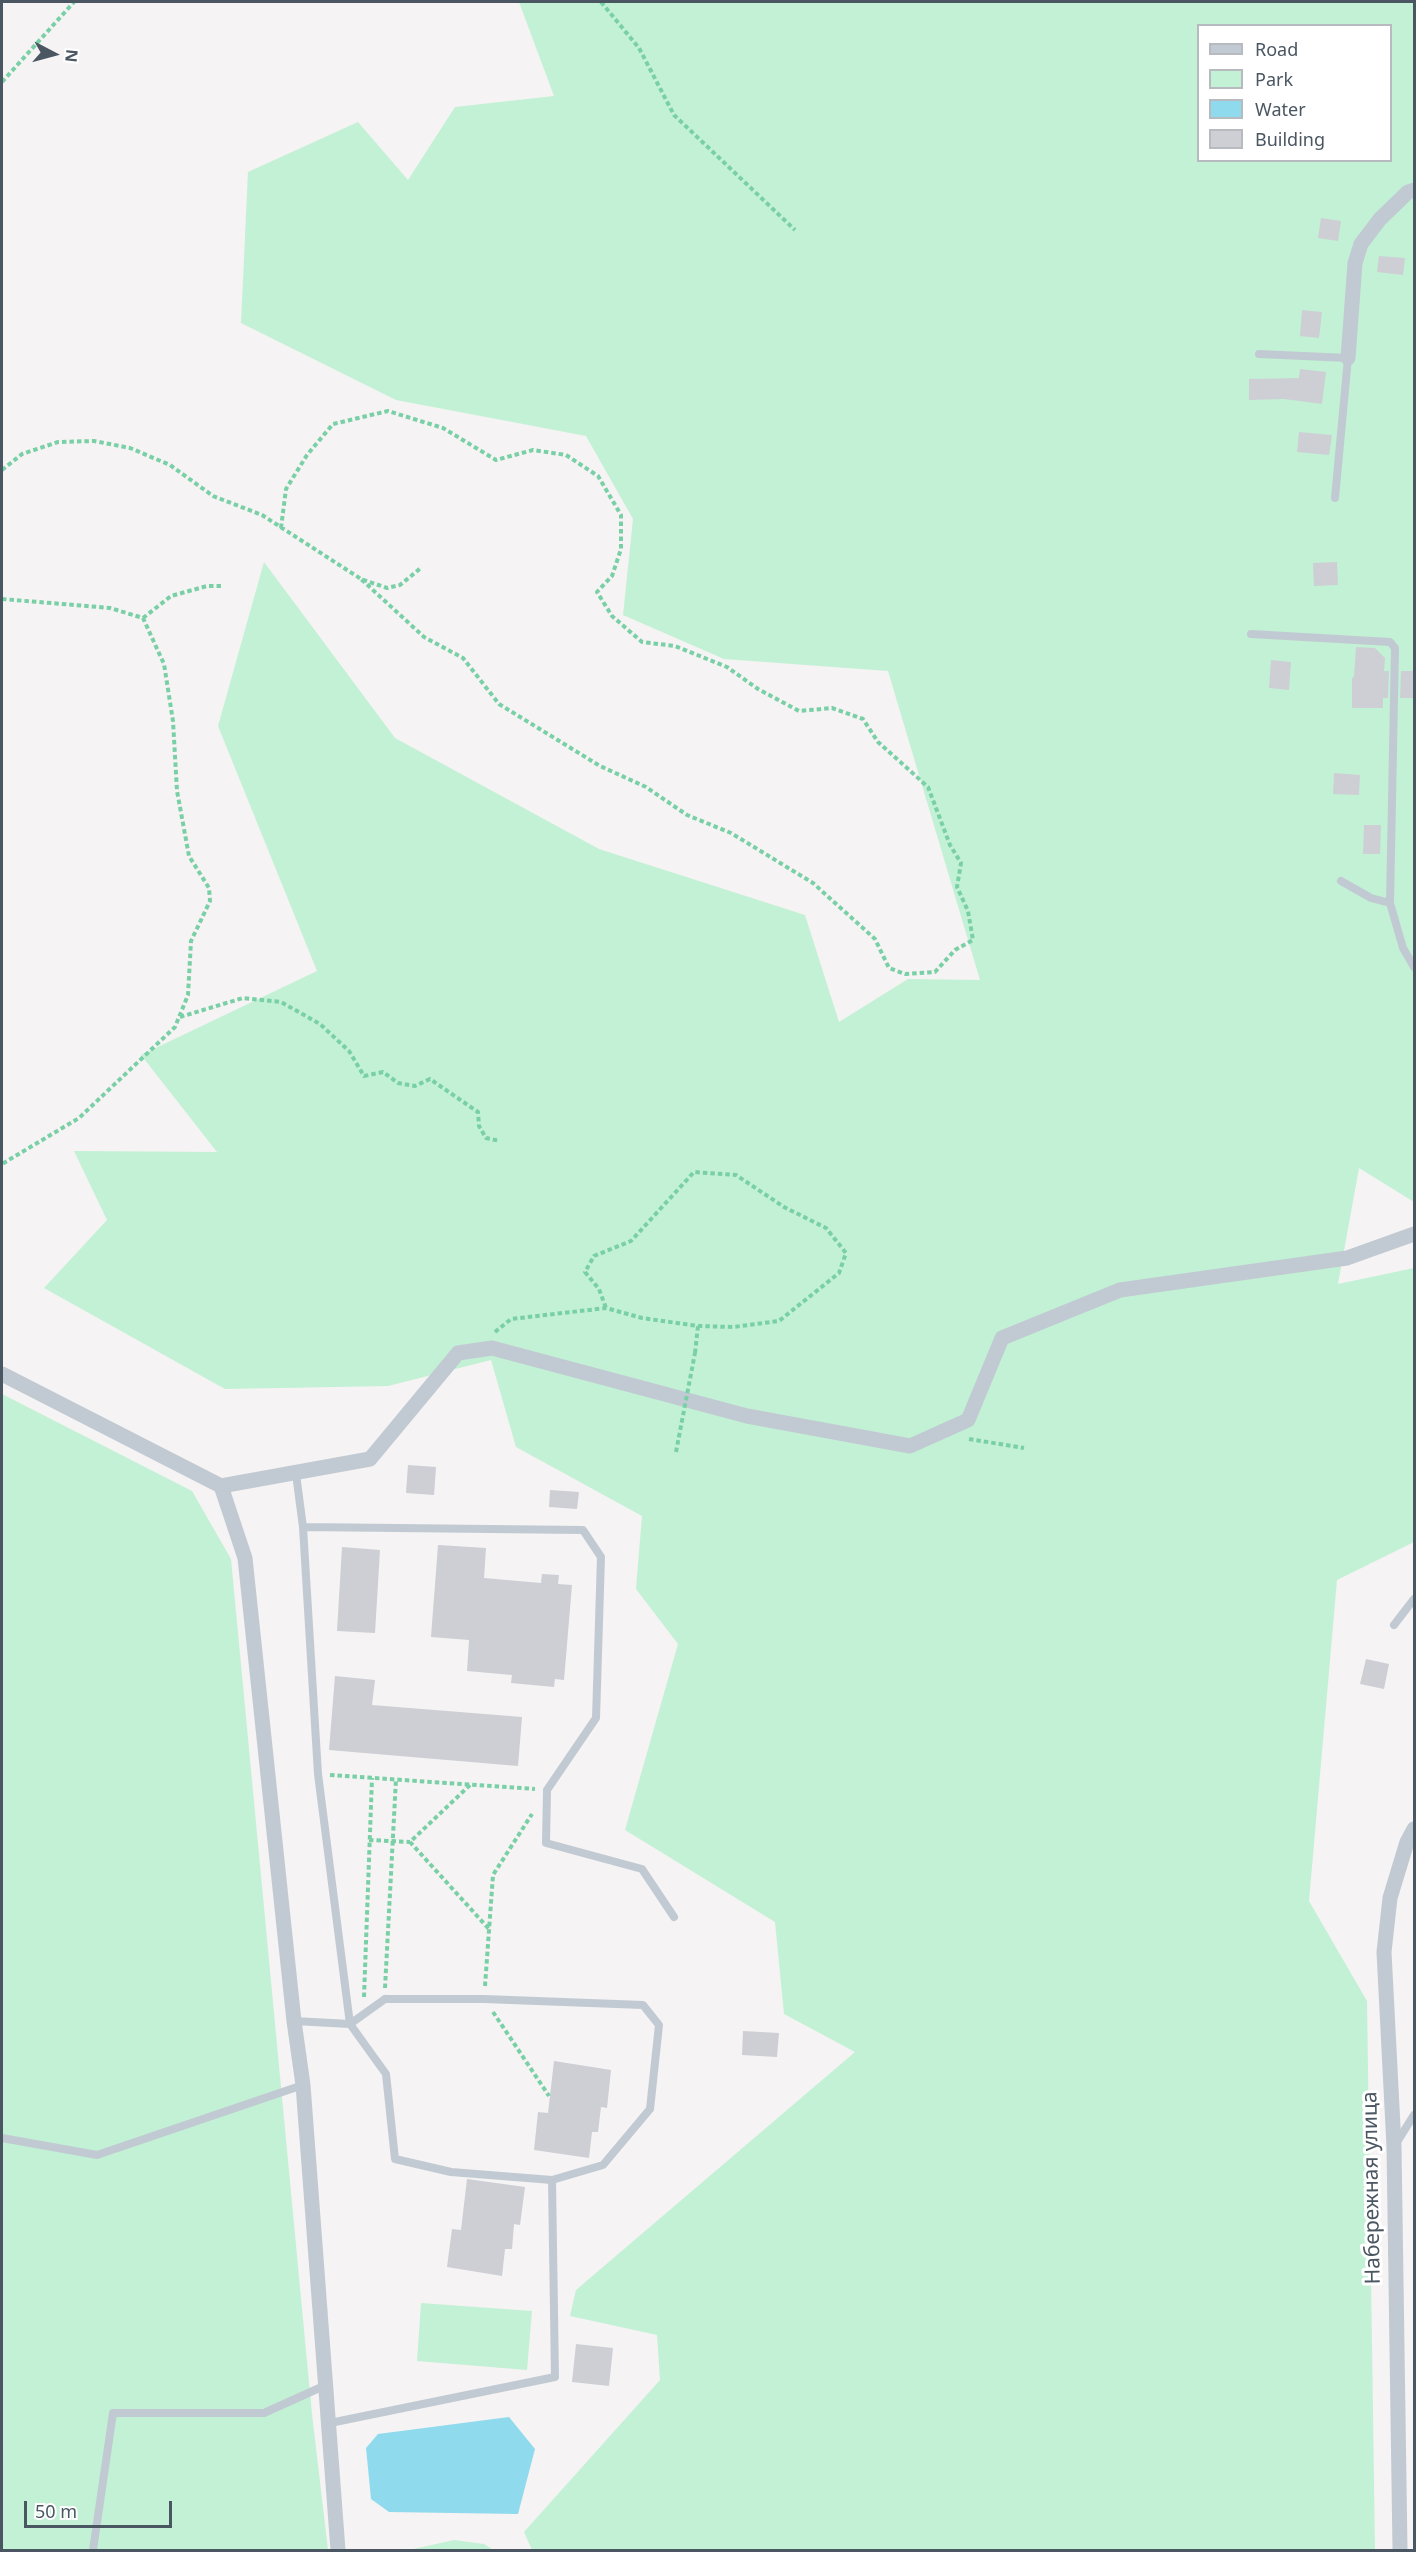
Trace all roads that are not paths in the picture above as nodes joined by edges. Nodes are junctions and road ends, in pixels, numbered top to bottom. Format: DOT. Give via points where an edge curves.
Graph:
graph roads {
  1 [pos="1414,190"];
  2 [pos="1259,354"];
  3 [pos="1348,358"];
  4 [pos="1335,498"];
  5 [pos="1251,634"];
  6 [pos="1341,881"];
  7 [pos="1390,903"];
  8 [pos="1414,967"];
  9 [pos="1414,1234"];
  10 [pos="2,1374"];
  11 [pos="296,1474"];
  12 [pos="220,1486"];
  13 [pos="303,1527"];
  14 [pos="1414,1599"];
  15 [pos="1394,1625"];
  16 [pos="1414,1829"];
  17 [pos="674,1917"];
  18 [pos="294,2020"];
  19 [pos="350,2024"];
  20 [pos="303,2085"];
  21 [pos="1414,2115"];
  22 [pos="2,2138"];
  23 [pos="1394,2145"];
  24 [pos="552,2180"];
  25 [pos="327,2384"];
  26 [pos="330,2423"];
  27 [pos="93,2550"];
  28 [pos="338,2550"];
  29 [pos="1400,2550"];
  1 -- 3 [label="street" via="1380,219 1361,244 1355,263"];
  2 -- 3 [label="lane"];
  3 -- 4 [label="lane"];
  5 -- 7 [label="lane" via="1390,642 1395,648"];
  6 -- 7 [label="lane" via="1371,898"];
  7 -- 8 [label="lane" via="1403,948"];
  9 -- 11 [label="street" via="1347,1258 1120,1290 1002,1338 968,1420 910,1446 747,1416 492,1348 458,1353 370,1459"];
  10 -- 12 [label="street"];
  11 -- 12 [label="street"];
  11 -- 13 [label="lane"];
  12 -- 18 [label="street" via="245,1558"];
  13 -- 17 [label="lane" via="583,1530 601,1557 596,1718 547,1790 546,1844 642,1869"];
  13 -- 19 [label="lane" via="318,1774"];
  14 -- 15 [label="lane"];
  16 -- 23 [label="street, Набережная улица" via="1390,1898 1384,1952"];
  18 -- 19 [label="lane"];
  18 -- 20 [label="street"];
  19 -- 24 [label="lane" via="386,2074 395,2158 451,2172"];
  19 -- 24 [label="lane" via="385,1999 644,2005 659,2025 650,2109 603,2165"];
  20 -- 22 [label="lane" via="97,2155"];
  20 -- 25 [label="street"];
  21 -- 23 [label="lane"];
  23 -- 29 [label="street, Набережная улица"];
  24 -- 26 [label="lane" via="555,2377"];
  25 -- 26 [label="street"];
  25 -- 27 [label="lane" via="264,2413 113,2413"];
  26 -- 28 [label="street"];
}
